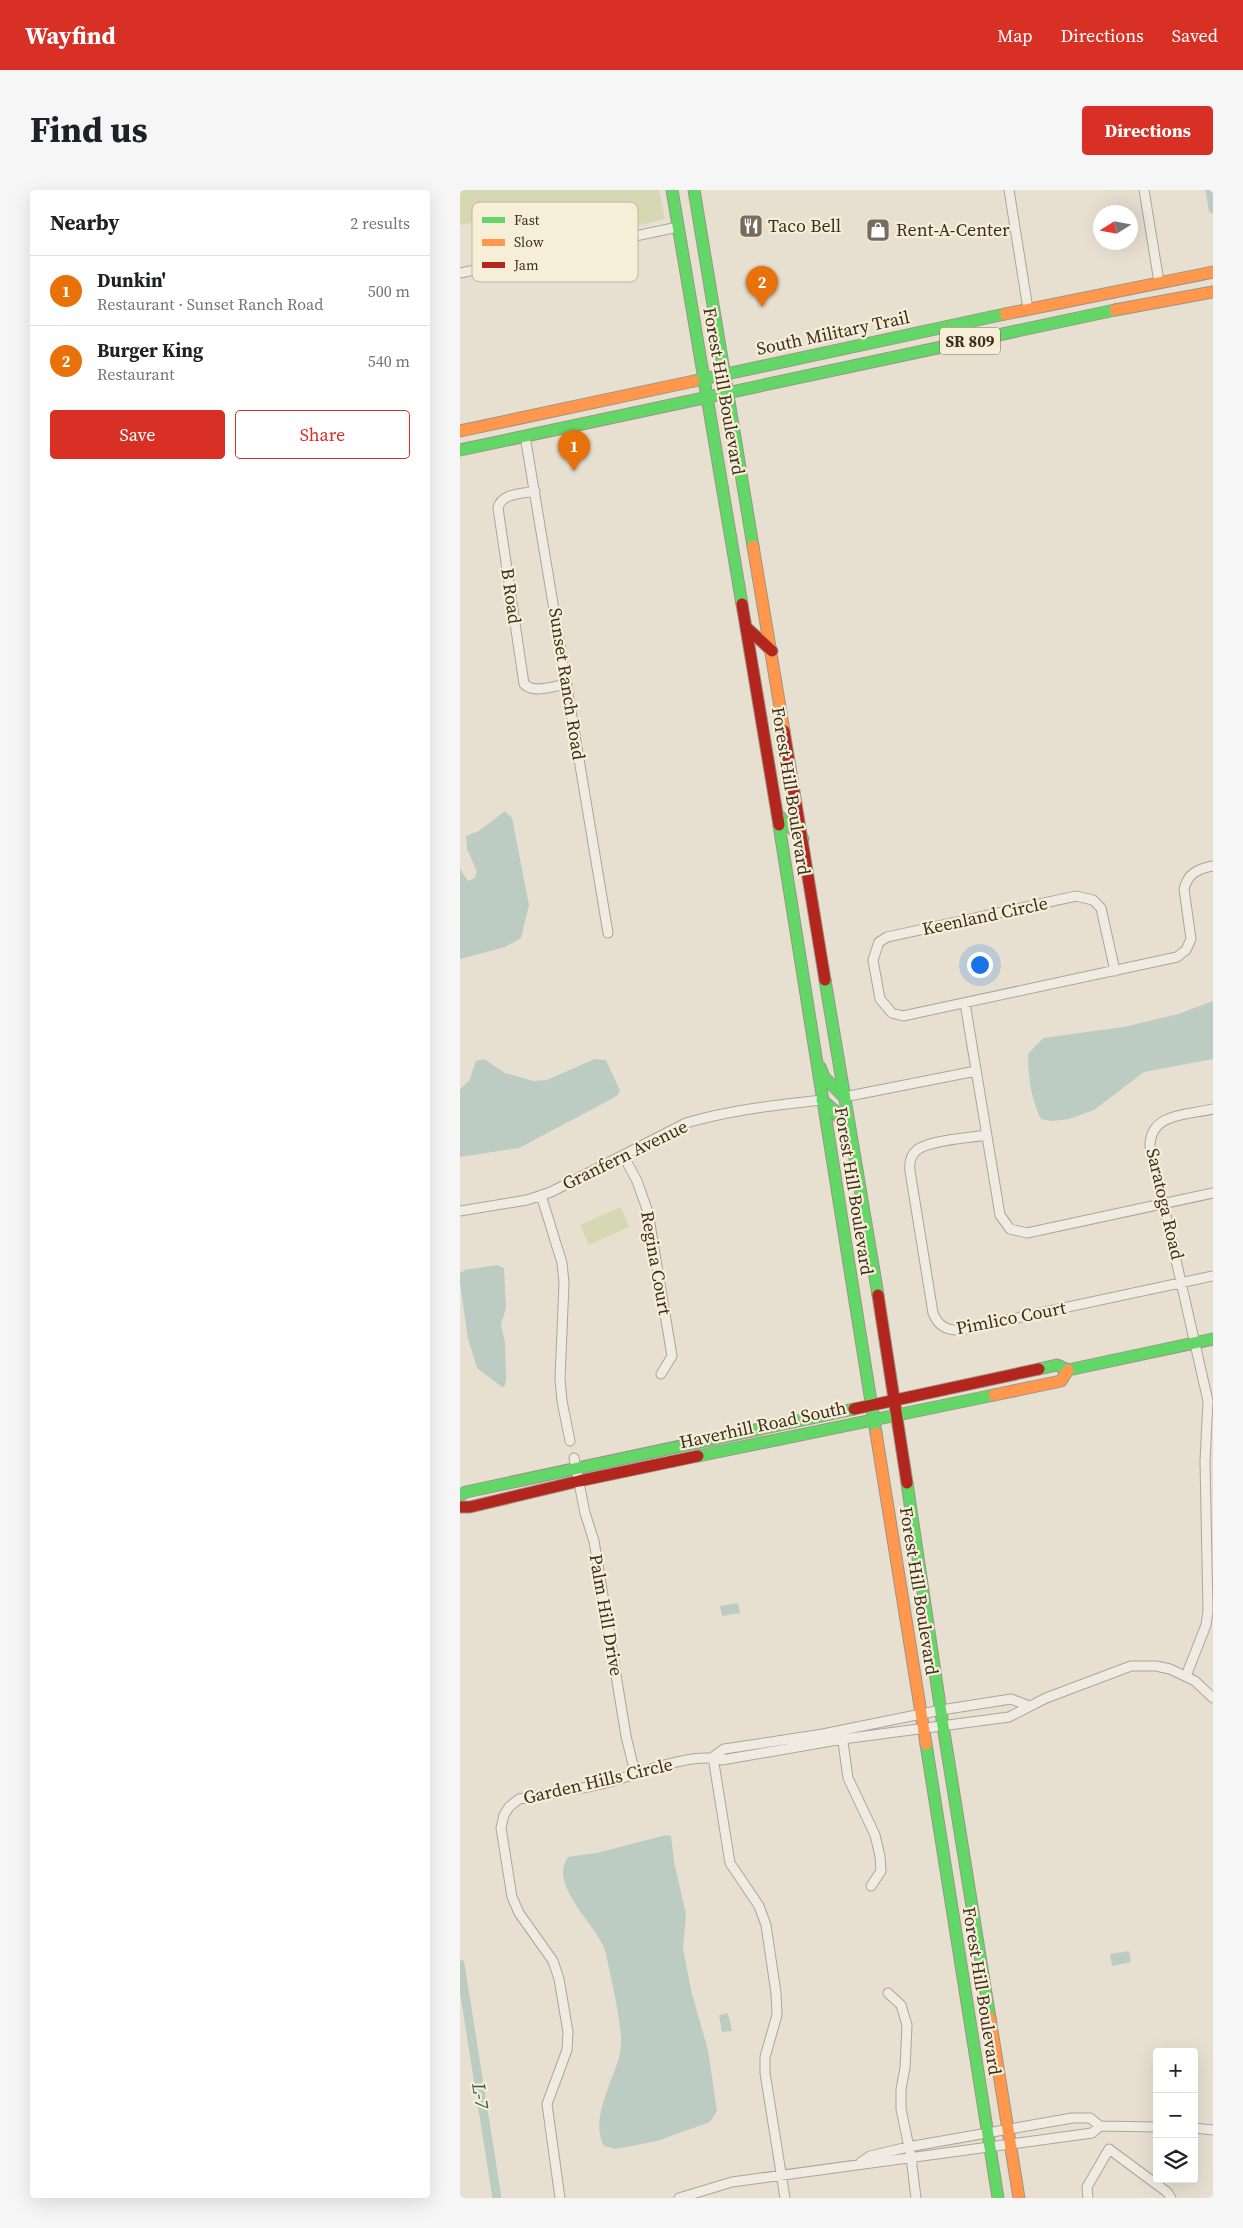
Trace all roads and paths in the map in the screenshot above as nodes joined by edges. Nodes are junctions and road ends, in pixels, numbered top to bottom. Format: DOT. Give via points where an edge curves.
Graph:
graph roads {
  1 [pos="672,190"];
  2 [pos="694,190"];
  3 [pos="1009,190"];
  4 [pos="1144,190"];
  5 [pos="678,227"];
  6 [pos="638,235"];
  7 [pos="1213,272"];
  8 [pos="1194,276"];
  9 [pos="1160,282"];
  10 [pos="1213,292"];
  11 [pos="1074,300"];
  12 [pos="1028,309"];
  13 [pos="1090,316"];
  14 [pos="956,344"];
  15 [pos="725,374"];
  16 [pos="704,379"];
  17 [pos="728,392"];
  18 [pos="708,397"];
  19 [pos="460,431"];
  20 [pos="525,436"];
  21 [pos="460,450"];
  22 [pos="535,491"];
  23 [pos="746,627"];
  24 [pos="772,651"];
  25 [pos="567,684"];
  26 [pos="772,786"];
  27 [pos="798,808"];
  28 [pos="777,814"];
  29 [pos="803,839"];
  30 [pos="1213,866"];
  31 [pos="608,933"];
  32 [pos="1115,971"];
  33 [pos="965,1003"];
  34 [pos="814,1053"];
  35 [pos="976,1072"];
  36 [pos="844,1097"];
  37 [pos="822,1100"];
  38 [pos="1213,1109"];
  39 [pos="986,1135"];
  40 [pos="852,1145"];
  41 [pos="623,1155"];
  42 [pos="1213,1193"];
  43 [pos="541,1195"];
  44 [pos="1164,1203"];
  45 [pos="460,1211"];
  46 [pos="1213,1276"];
  47 [pos="1183,1283"];
  48 [pos="1213,1339"];
  49 [pos="1196,1343"];
  50 [pos="1068,1370"];
  51 [pos="661,1374"];
  52 [pos="896,1399"];
  53 [pos="872,1404"];
  54 [pos="1211,1414"];
  55 [pos="898,1415"];
  56 [pos="874,1420"];
  57 [pos="570,1441"];
  58 [pos="575,1463"];
  59 [pos="579,1481"];
  60 [pos="1209,1483"];
  61 [pos="460,1495"];
  62 [pos="460,1507"];
  63 [pos="1186,1676"];
  64 [pos="1213,1698"];
  65 [pos="1029,1706"];
  66 [pos="941,1710"];
  67 [pos="921,1714"];
  68 [pos="943,1726"];
  69 [pos="924,1730"];
  70 [pos="842,1735"];
  71 [pos="713,1757"];
  72 [pos="635,1773"];
  73 [pos="871,1886"];
  74 [pos="888,1993"];
  75 [pos="1100,2126"];
  76 [pos="1153,2127"];
  77 [pos="1008,2128"];
  78 [pos="1198,2128"];
  79 [pos="1213,2130"];
  80 [pos="987,2133"];
  81 [pos="1011,2144"];
  82 [pos="989,2146"];
  83 [pos="908,2147"];
  84 [pos="911,2157"];
  85 [pos="858,2164"];
  86 [pos="781,2174"];
  87 [pos="560,2198"];
  88 [pos="679,2198"];
  89 [pos="785,2198"];
  90 [pos="916,2198"];
  91 [pos="998,2198"];
  92 [pos="1020,2198"];
  93 [pos="1088,2198"];
  94 [pos="1171,2198"];
  1 -- 5 [label="main road, Forest Hill Boulevard"];
  2 -- 15 [label="main road, Forest Hill Boulevard"];
  3 -- 12 [label="street"];
  4 -- 9 [label="street"];
  5 -- 6 [label="street"];
  5 -- 16 [label="main road, Forest Hill Boulevard"];
  7 -- 8 [label="main road, South Military Trail / SR 809"];
  8 -- 9 [label="main road, South Military Trail / SR 809"];
  8 -- 13 [label="main road" via="1182,286 1101,303 1095,306"];
  9 -- 11 [label="main road, South Military Trail / SR 809"];
  10 -- 13 [label="main road, South Military Trail / SR 809"];
  11 -- 12 [label="main road, South Military Trail / SR 809"];
  11 -- 14 [label="main road" via="1071,308 1062,313 975,331"];
  12 -- 15 [label="main road, South Military Trail / SR 809"];
  13 -- 14 [label="main road, South Military Trail / SR 809"];
  14 -- 17 [label="main road, South Military Trail / SR 809"];
  15 -- 16 [label="main road, South Military Trail / SR 809"];
  15 -- 17 [label="main road, Forest Hill Boulevard"];
  16 -- 18 [label="main road, Forest Hill Boulevard"];
  16 -- 19 [label="main road, South Military Trail / SR 809"];
  17 -- 18 [label="main road, South Military Trail / SR 809"];
  17 -- 24 [label="main road, Forest Hill Boulevard"];
  18 -- 20 [label="main road, South Military Trail / SR 809"];
  18 -- 23 [label="main road, Forest Hill Boulevard"];
  20 -- 21 [label="main road, South Military Trail / SR 809"];
  20 -- 22 [label="street, Sunset Ranch Road"];
  22 -- 25 [label="street, Sunset Ranch Road"];
  22 -- 25 [label="street, B Road" via="504,498 498,508 524,684 534,689"];
  23 -- 24 [label="main road"];
  23 -- 26 [label="main road, Forest Hill Boulevard"];
  24 -- 27 [label="main road, Forest Hill Boulevard"];
  25 -- 31 [label="street, Sunset Ranch Road"];
  26 -- 27 [label="main road"];
  26 -- 28 [label="main road, Forest Hill Boulevard"];
  27 -- 29 [label="main road, Forest Hill Boulevard"];
  28 -- 29 [label="main road"];
  28 -- 34 [label="main road, Forest Hill Boulevard"];
  29 -- 36 [label="main road, Forest Hill Boulevard"];
  30 -- 32 [label="street" via="1197,870 1185,883 1191,939 1186,950 1177,957"];
  32 -- 33 [label="street"];
  32 -- 33 [label="street, Keenland Circle" via="1101,908 1093,900 1076,896 887,937 879,942 873,960 880,999 892,1013 903,1016"];
  33 -- 35 [label="street"];
  34 -- 36 [label="main road" via="824,1076"];
  34 -- 37 [label="main road, Forest Hill Boulevard"];
  35 -- 36 [label="street"];
  35 -- 39 [label="street"];
  36 -- 40 [label="main road, Forest Hill Boulevard"];
  37 -- 40 [label="main road" via="840,1118"];
  37 -- 41 [label="street, Granfern Avenue" via="705,1117 666,1132"];
  37 -- 53 [label="main road, Forest Hill Boulevard"];
  38 -- 44 [label="street, Saratoga Road" via="1163,1120 1155,1126 1150,1146"];
  39 -- 44 [label="street" via="1000,1215 1005,1226 1015,1232"];
  39 -- 47 [label="street, Pimlico Court" via="928,1144 917,1150 911,1160 910,1171 933,1313 943,1327 961,1330"];
  40 -- 52 [label="main road, Forest Hill Boulevard"];
  41 -- 43 [label="street, Granfern Avenue"];
  41 -- 51 [label="street, Regina Court" via="648,1212 672,1356"];
  42 -- 44 [label="street"];
  43 -- 45 [label="street, Granfern Avenue"];
  43 -- 57 [label="street" via="562,1263 560,1379"];
  44 -- 47 [label="street, Saratoga Road"];
  46 -- 47 [label="street, Pimlico Court"];
  47 -- 49 [label="street, Saratoga Road"];
  48 -- 49 [label="main road, Haverhill Road South"];
  49 -- 50 [label="main road, Haverhill Road South"];
  49 -- 54 [label="street, Saratoga Road"];
  50 -- 52 [label="main road, Haverhill Road South" via="1057,1365"];
  50 -- 55 [label="main road, Haverhill Road South" via="1062,1381"];
  52 -- 53 [label="main road, Haverhill Road South"];
  52 -- 55 [label="main road, Forest Hill Boulevard"];
  53 -- 56 [label="main road, Forest Hill Boulevard"];
  53 -- 58 [label="main road, Haverhill Road South"];
  54 -- 60 [label="street, Saratoga Road"];
  55 -- 56 [label="main road, Haverhill Road South"];
  55 -- 66 [label="main road, Forest Hill Boulevard"];
  56 -- 59 [label="main road, Haverhill Road South"];
  56 -- 67 [label="main road, Forest Hill Boulevard"];
  58 -- 59 [label="street, Palm Hill Drive"];
  58 -- 61 [label="main road, Haverhill Road South"];
  59 -- 62 [label="main road, Haverhill Road South"];
  59 -- 72 [label="street, Palm Hill Drive" via="594,1540"];
  60 -- 63 [label="street, Saratoga Road" via="1208,1611 1206,1625"];
  63 -- 64 [label="street, Garden Hills Circle"];
  63 -- 65 [label="street, Garden Hills Circle" via="1156,1666 1131,1666"];
  65 -- 66 [label="street, Garden Hills Circle" via="1011,1699"];
  65 -- 68 [label="street, Garden Hills Circle" via="1009,1718"];
  66 -- 67 [label="street, Garden Hills Circle"];
  66 -- 68 [label="main road, Forest Hill Boulevard"];
  67 -- 69 [label="main road, Forest Hill Boulevard"];
  67 -- 70 [label="street, Garden Hills Circle"];
  68 -- 69 [label="street, Garden Hills Circle"];
  68 -- 77 [label="main road, Forest Hill Boulevard"];
  69 -- 70 [label="street, Garden Hills Circle"];
  69 -- 80 [label="main road, Forest Hill Boulevard"];
  70 -- 71 [label="street, Garden Hills Circle" via="722,1760"];
  70 -- 73 [label="street" via="851,1787 876,1834 881,1872"];
  71 -- 72 [label="street, Garden Hills Circle"];
  71 -- 86 [label="street" via="730,1863 766,1924 777,2015 765,2057 765,2073"];
  72 -- 87 [label="street, Garden Hills Circle" via="604,1783 519,1799 504,1815 501,1828 514,1905 553,1961 568,2032 567,2050 546,2104"];
  74 -- 83 [label="street" via="901,2005 907,2026 901,2109"];
  75 -- 76 [label="street"];
  75 -- 77 [label="street" via="1090,2118 1072,2118"];
  75 -- 81 [label="street" via="1092,2133"];
  77 -- 80 [label="street"];
  77 -- 81 [label="main road, Forest Hill Boulevard"];
  78 -- 79 [label="street"];
  80 -- 82 [label="main road, Forest Hill Boulevard"];
  80 -- 83 [label="street"];
  81 -- 82 [label="street"];
  81 -- 92 [label="main road, Forest Hill Boulevard"];
  82 -- 84 [label="street"];
  82 -- 91 [label="main road, Forest Hill Boulevard"];
  83 -- 84 [label="street"];
  83 -- 85 [label="street" via="870,2156"];
  84 -- 85 [label="street"];
  84 -- 90 [label="street"];
  85 -- 86 [label="street"];
  86 -- 88 [label="street" via="718,2185"];
  86 -- 89 [label="street"];
  93 -- 94 [label="street" via="1087,2187 1109,2149"];
}
